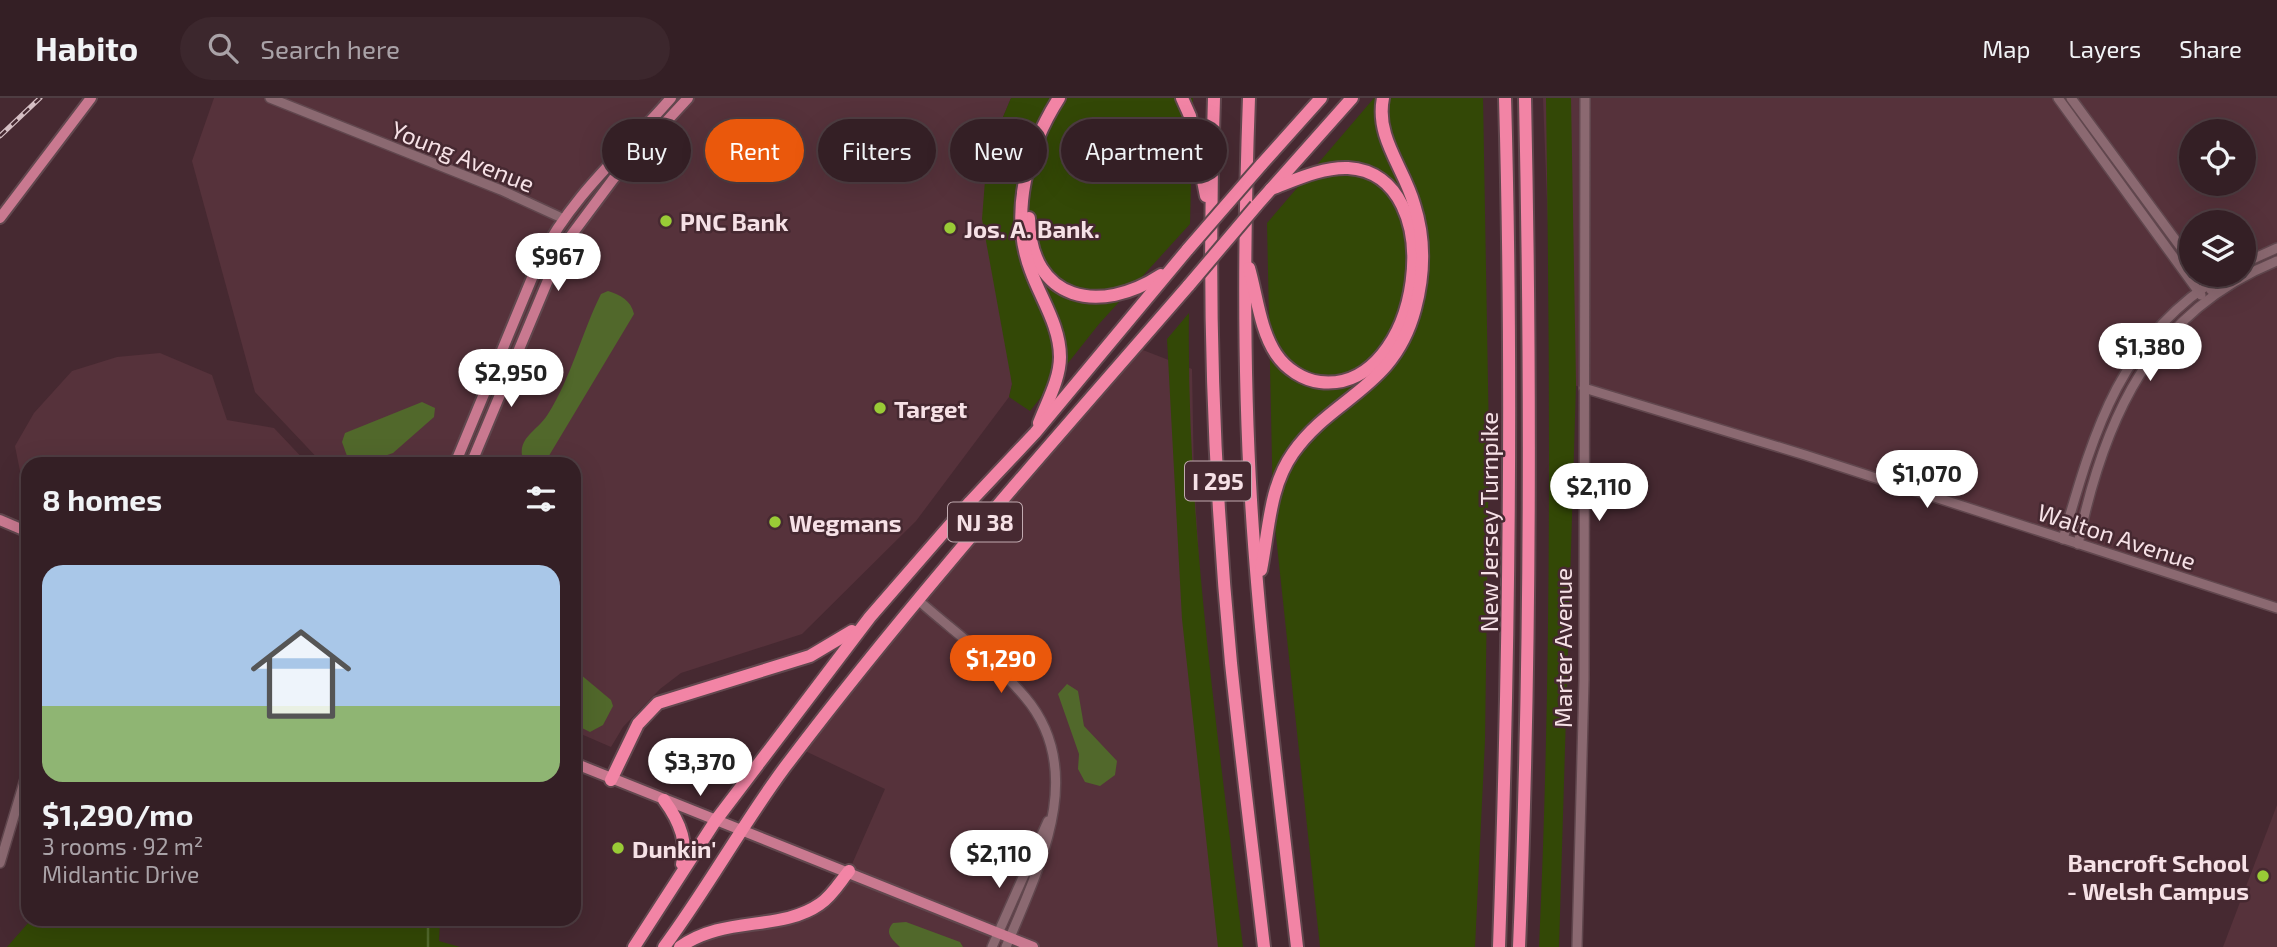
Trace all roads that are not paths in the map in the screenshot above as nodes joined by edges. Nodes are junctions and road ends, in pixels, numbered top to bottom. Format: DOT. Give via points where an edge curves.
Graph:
graph roads {
  1 [pos="91,98"];
  2 [pos="270,98"];
  3 [pos="671,98"];
  4 [pos="688,98"];
  5 [pos="1059,98"];
  6 [pos="1070,98"];
  7 [pos="1182,98"];
  8 [pos="1214,98"];
  9 [pos="1249,98"];
  10 [pos="1321,98"];
  11 [pos="1352,98"];
  12 [pos="1382,98"];
  13 [pos="1505,98"];
  14 [pos="1525,98"];
  15 [pos="1585,98"];
  16 [pos="2058,98"];
  17 [pos="2071,98"];
  18 [pos="1271,189"];
  19 [pos="0,218"];
  20 [pos="564,219"];
  21 [pos="1210,221"];
  22 [pos="2179,245"];
  23 [pos="1244,246"];
  24 [pos="2277,248"];
  25 [pos="1184,254"];
  26 [pos="2256,258"];
  27 [pos="2277,261"];
  28 [pos="2209,287"];
  29 [pos="2213,287"];
  30 [pos="2211,290"];
  31 [pos="2202,296"];
  32 [pos="2123,375"];
  33 [pos="2133,382"];
  34 [pos="1584,388"];
  35 [pos="1035,433"];
  36 [pos="458,457"];
  37 [pos="474,457"];
  38 [pos="0,520"];
  39 [pos="21,529"];
  40 [pos="2063,540"];
  41 [pos="2078,544"];
  42 [pos="1258,587"];
  43 [pos="918,600"];
  44 [pos="2277,608"];
  45 [pos="870,617"];
  46 [pos="581,766"];
  47 [pos="611,780"];
  48 [pos="21,792"];
  49 [pos="664,800"];
  50 [pos="1054,810"];
  51 [pos="716,820"];
  52 [pos="739,830"];
  53 [pos="0,863"];
  54 [pos="849,871"];
  55 [pos="679,875"];
  56 [pos="996,933"];
  57 [pos="1008,942"];
  58 [pos="634,947"];
  59 [pos="664,947"];
  60 [pos="680,947"];
  61 [pos="992,947"];
  62 [pos="1033,947"];
  63 [pos="1264,947"];
  64 [pos="1297,947"];
  65 [pos="1499,947"];
  66 [pos="1519,947"];
  67 [pos="1577,947"];
  1 -- 19 [label="main road"];
  2 -- 20 [label="street, Young Avenue"];
  3 -- 20 [label="main road"];
  4 -- 37 [label="main road" via="614,178 561,249"];
  5 -- 35 [label="highway" via="1033,150 1022,201 1025,254 1060,347 1059,371"];
  6 -- 25 [label="highway" via="1053,123 1032,187 1029,229 1038,264 1049,279 1070,293 1113,297 1147,284"];
  7 -- 21 [label="highway" via="1190,116"];
  8 -- 21 [label="highway, I 295"];
  9 -- 23 [label="highway, I 295"];
  10 -- 25 [label="highway, NJ 38, bridge"];
  11 -- 18 [label="highway, NJ 38"];
  12 -- 42 [label="highway" via="1387,141 1419,223 1422,268 1415,310 1399,348 1376,379 1308,435 1282,470"];
  13 -- 65 [label="highway, New Jersey Turnpike" via="1510,464"];
  14 -- 66 [label="highway, New Jersey Turnpike" via="1529,558"];
  15 -- 34 [label="street, Marter Avenue"];
  16 -- 31 [label="street"];
  17 -- 22 [label="street"];
  18 -- 23 [label="highway" via="1345,168 1376,175 1399,197 1411,230 1412,269 1404,311 1388,348 1363,374 1348,381 1316,382 1288,368 1268,341"];
  18 -- 43 [label="highway, NJ 38, bridge"];
  20 -- 36 [label="main road" via="539,261"];
  21 -- 63 [label="highway, I 295" via="1222,551"];
  23 -- 42 [label="highway, I 295" via="1247,424"];
  24 -- 26 [label="street"];
  25 -- 35 [label="highway, NJ 38"];
  27 -- 30 [label="street"];
  28 -- 30 [label="street"];
  29 -- 30 [label="street"];
  30 -- 31 [label="street"];
  31 -- 32 [label="street" via="2160,326"];
  31 -- 33 [label="street"];
  32 -- 33 [label="street"];
  32 -- 40 [label="street" via="2097,426"];
  33 -- 41 [label="street" via="2116,417"];
  34 -- 40 [label="street, Walton Avenue"];
  34 -- 67 [label="street, Marter Avenue" via="1584,680"];
  35 -- 45 [label="highway, NJ 38"];
  38 -- 39 [label="main road"];
  40 -- 41 [label="street, Walton Avenue"];
  41 -- 44 [label="street, Walton Avenue"];
  42 -- 64 [label="highway, I 295"];
  43 -- 50 [label="street" via="1024,695 1038,715 1052,744"];
  43 -- 52 [label="highway, NJ 38"];
  45 -- 47 [label="highway" via="840,641 810,656 658,703 638,723"];
  45 -- 51 [label="highway, NJ 38"];
  46 -- 47 [label="main road"];
  47 -- 49 [label="main road"];
  48 -- 53 [label="street"];
  49 -- 51 [label="main road"];
  49 -- 55 [label="highway" via="686,848"];
  50 -- 56 [label="street"];
  50 -- 57 [label="street" via="1046,847"];
  51 -- 52 [label="main road"];
  51 -- 55 [label="highway, NJ 38"];
  52 -- 54 [label="main road"];
  52 -- 59 [label="highway, NJ 38"];
  54 -- 56 [label="main road"];
  54 -- 60 [label="highway" via="828,897 810,910 710,930"];
  55 -- 58 [label="highway, NJ 38"];
  56 -- 57 [label="main road"];
  56 -- 61 [label="street"];
  57 -- 62 [label="main road"];
}
